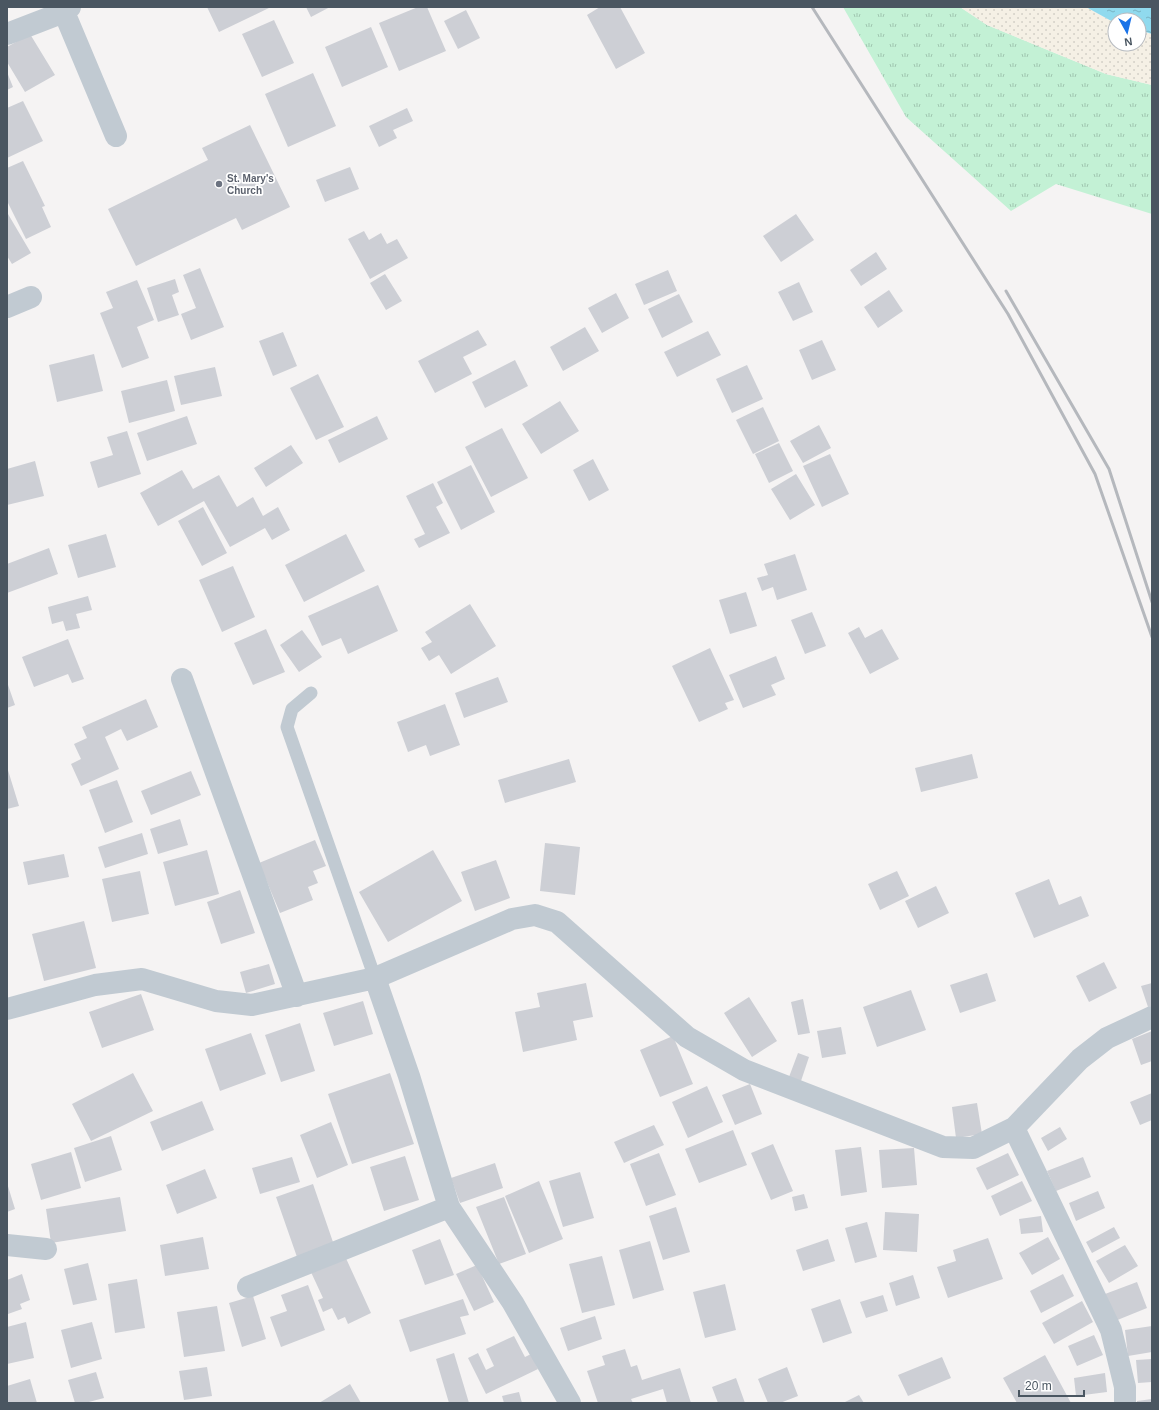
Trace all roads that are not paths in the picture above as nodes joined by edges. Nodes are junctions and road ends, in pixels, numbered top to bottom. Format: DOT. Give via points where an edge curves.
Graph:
graph roads {
  1 [pos="67,9"];
  2 [pos="7,34"];
  3 [pos="116,136"];
  4 [pos="31,297"];
  5 [pos="7,307"];
  6 [pos="182,679"];
  7 [pos="311,692"];
  8 [pos="375,978"];
  9 [pos="297,996"];
  10 [pos="7,1009"];
  11 [pos="1152,1017"];
  12 [pos="1014,1128"];
  13 [pos="448,1206"];
  14 [pos="7,1245"];
  15 [pos="46,1249"];
  16 [pos="248,1287"];
  17 [pos="1125,1402"];
  18 [pos="570,1403"];
  1 -- 2 [label="street"];
  1 -- 3 [label="street"];
  4 -- 5 [label="street"];
  6 -- 9 [label="street"];
  7 -- 8 [label="lane" via="292,709 287,727"];
  8 -- 9 [label="street"];
  8 -- 12 [label="street" via="512,919 535,915 557,922 687,1037 744,1070 943,1147 973,1148"];
  8 -- 13 [label="street" via="409,1076"];
  9 -- 10 [label="street" via="252,1005 216,1001 142,979 95,985"];
  11 -- 12 [label="street" via="1107,1038 1080,1059"];
  12 -- 17 [label="street" via="1111,1330 1125,1387"];
  13 -- 16 [label="street"];
  13 -- 18 [label="street" via="513,1303"];
  14 -- 15 [label="street"];
}
